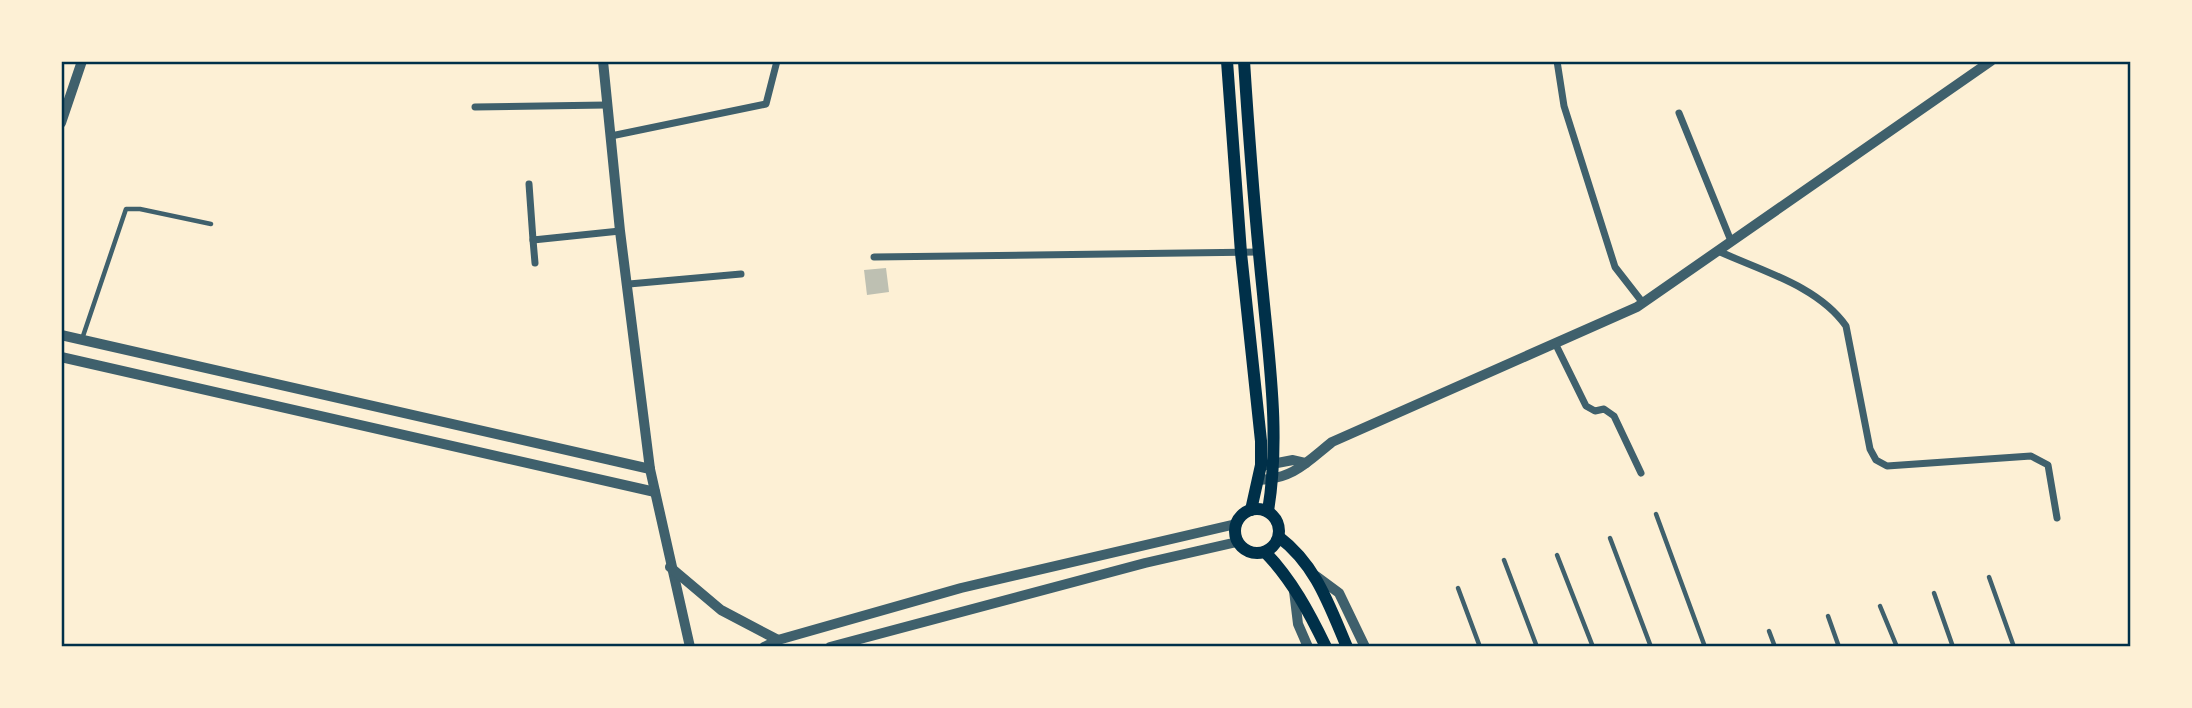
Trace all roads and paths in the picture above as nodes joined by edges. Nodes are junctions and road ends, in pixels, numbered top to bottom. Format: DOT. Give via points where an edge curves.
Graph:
graph roads {
  1 [pos="82,61"];
  2 [pos="603,61"];
  3 [pos="777,61"];
  4 [pos="1227,61"];
  5 [pos="1244,61"];
  6 [pos="1557,61"];
  7 [pos="1991,61"];
  8 [pos="607,105"];
  9 [pos="475,107"];
  10 [pos="1679,113"];
  11 [pos="61,123"];
  12 [pos="611,136"];
  13 [pos="528,184"];
  14 [pos="211,224"];
  15 [pos="620,231"];
  16 [pos="533,240"];
  17 [pos="1731,241"];
  18 [pos="1718,251"];
  19 [pos="1259,252"];
  20 [pos="1241,253"];
  21 [pos="874,257"];
  22 [pos="535,263"];
  23 [pos="741,274"];
  24 [pos="629,285"];
  25 [pos="1643,303"];
  26 [pos="61,335"];
  27 [pos="82,341"];
  28 [pos="1556,345"];
  29 [pos="61,357"];
  30 [pos="1306,463"];
  31 [pos="1261,465"];
  32 [pos="1275,465"];
  33 [pos="650,469"];
  34 [pos="1641,473"];
  35 [pos="1273,479"];
  36 [pos="1258,480"];
  37 [pos="655,492"];
  38 [pos="1251,510"];
  39 [pos="1268,511"];
  40 [pos="1656,514"];
  41 [pos="2057,518"];
  42 [pos="1236,524"];
  43 [pos="1279,537"];
  44 [pos="1610,538"];
  45 [pos="1237,542"];
  46 [pos="1265,552"];
  47 [pos="1557,555"];
  48 [pos="1504,560"];
  49 [pos="670,568"];
  50 [pos="1008,576"];
  51 [pos="1315,576"];
  52 [pos="1989,577"];
  53 [pos="1294,588"];
  54 [pos="1458,588"];
  55 [pos="1934,593"];
  56 [pos="1014,597"];
  57 [pos="1880,606"];
  58 [pos="1828,616"];
  59 [pos="1769,631"];
  60 [pos="778,639"];
  61 [pos="690,647"];
  62 [pos="764,647"];
  63 [pos="830,647"];
  64 [pos="1308,647"];
  65 [pos="1326,647"];
  66 [pos="1347,647"];
  67 [pos="1365,647"];
  68 [pos="1480,647"];
  69 [pos="1537,647"];
  70 [pos="1593,647"];
  71 [pos="1651,647"];
  72 [pos="1705,647"];
  73 [pos="1775,647"];
  74 [pos="1839,647"];
  75 [pos="1897,647"];
  76 [pos="1953,647"];
  77 [pos="2014,647"];
  1 -- 11 [label="street"];
  2 -- 8 [label="street"];
  3 -- 12 [label="street" via="766,104"];
  4 -- 20 [label="main road"];
  5 -- 19 [label="main road"];
  6 -- 25 [label="street" via="1564,106 1615,267"];
  7 -- 17 [label="street"];
  8 -- 9 [label="street"];
  8 -- 12 [label="street"];
  10 -- 17 [label="street"];
  12 -- 15 [label="street"];
  13 -- 16 [label="street"];
  14 -- 27 [label="lane" via="126,209"];
  15 -- 16 [label="street"];
  15 -- 24 [label="street"];
  16 -- 22 [label="street"];
  17 -- 18 [label="street"];
  18 -- 25 [label="street"];
  18 -- 41 [label="street" via="1816,295 1835,310 1846,326 1876,460 1898,466 2031,456 2048,465"];
  19 -- 20 [label="street"];
  19 -- 32 [label="main road" via="1275,414"];
  20 -- 21 [label="street"];
  20 -- 31 [label="main road"];
  23 -- 24 [label="street"];
  24 -- 33 [label="street"];
  25 -- 28 [label="street"];
  26 -- 27 [label="street"];
  27 -- 33 [label="street"];
  28 -- 30 [label="street" via="1332,442"];
  28 -- 34 [label="street" via="1586,406 1614,415"];
  29 -- 37 [label="street"];
  30 -- 32 [label="street" via="1293,460"];
  30 -- 35 [label="street" via="1296,472"];
  31 -- 32 [label="street"];
  31 -- 36 [label="main road"];
  32 -- 35 [label="main road"];
  33 -- 37 [label="street"];
  35 -- 36 [label="street"];
  35 -- 39 [label="main road"];
  36 -- 38 [label="main road"];
  37 -- 49 [label="street"];
  38 -- 39 [label="main road"];
  38 -- 42 [label="main road"];
  39 -- 43 [label="main road" via="1277,521"];
  40 -- 72 [label="lane"];
  42 -- 45 [label="main road"];
  42 -- 50 [label="street"];
  43 -- 46 [label="main road"];
  43 -- 51 [label="main road"];
  44 -- 71 [label="lane"];
  45 -- 46 [label="main road" via="1246,551"];
  45 -- 56 [label="street"];
  46 -- 53 [label="main road"];
  47 -- 70 [label="lane"];
  48 -- 69 [label="lane"];
  49 -- 60 [label="street" via="720,610"];
  49 -- 61 [label="street"];
  50 -- 56 [label="street"];
  50 -- 60 [label="street"];
  51 -- 66 [label="main road"];
  51 -- 67 [label="street" via="1339,593"];
  52 -- 77 [label="lane"];
  53 -- 64 [label="street" via="1298,624"];
  53 -- 65 [label="main road"];
  54 -- 68 [label="lane"];
  55 -- 76 [label="lane"];
  56 -- 63 [label="street"];
  57 -- 75 [label="lane"];
  58 -- 74 [label="lane"];
  59 -- 73 [label="lane"];
  60 -- 62 [label="street"];
}
